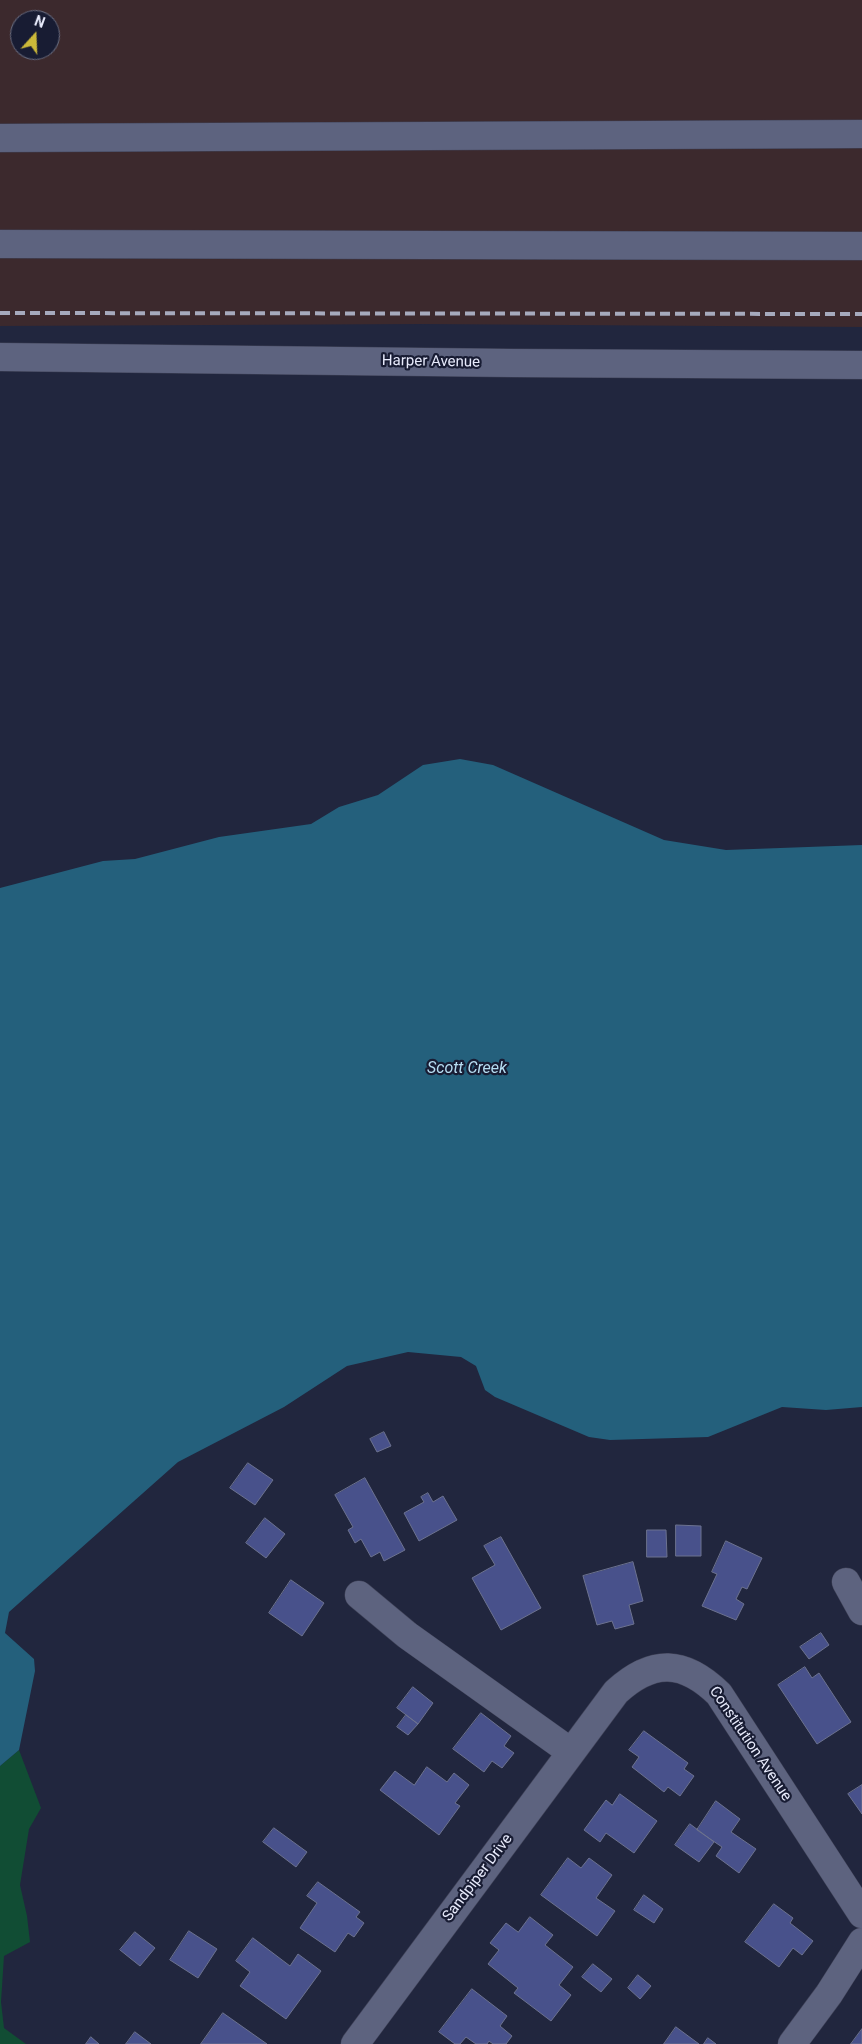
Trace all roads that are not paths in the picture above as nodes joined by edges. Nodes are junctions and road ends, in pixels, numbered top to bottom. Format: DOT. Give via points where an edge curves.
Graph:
graph roads {
  1 [pos="862,134"];
  2 [pos="0,138"];
  3 [pos="0,244"];
  4 [pos="862,246"];
  5 [pos="0,357"];
  6 [pos="862,364"];
  7 [pos="846,1582"];
  8 [pos="359,1595"];
  9 [pos="862,1612"];
  10 [pos="601,1713"];
  11 [pos="571,1752"];
  12 [pos="862,1914"];
  13 [pos="862,1942"];
  14 [pos="356,2044"];
  15 [pos="792,2044"];
  1 -- 2 [label="street"];
  3 -- 4 [label="street"];
  5 -- 6 [label="street, Harper Avenue"];
  7 -- 9 [label="street"];
  8 -- 11 [label="street" via="406,1635"];
  10 -- 11 [label="street, Sandpiper Drive"];
  10 -- 12 [label="street, Constitution Avenue" via="632,1677 652,1669 685,1670 704,1679 719,1694"];
  11 -- 14 [label="street, Sandpiper Drive"];
  13 -- 15 [label="street"];
}
